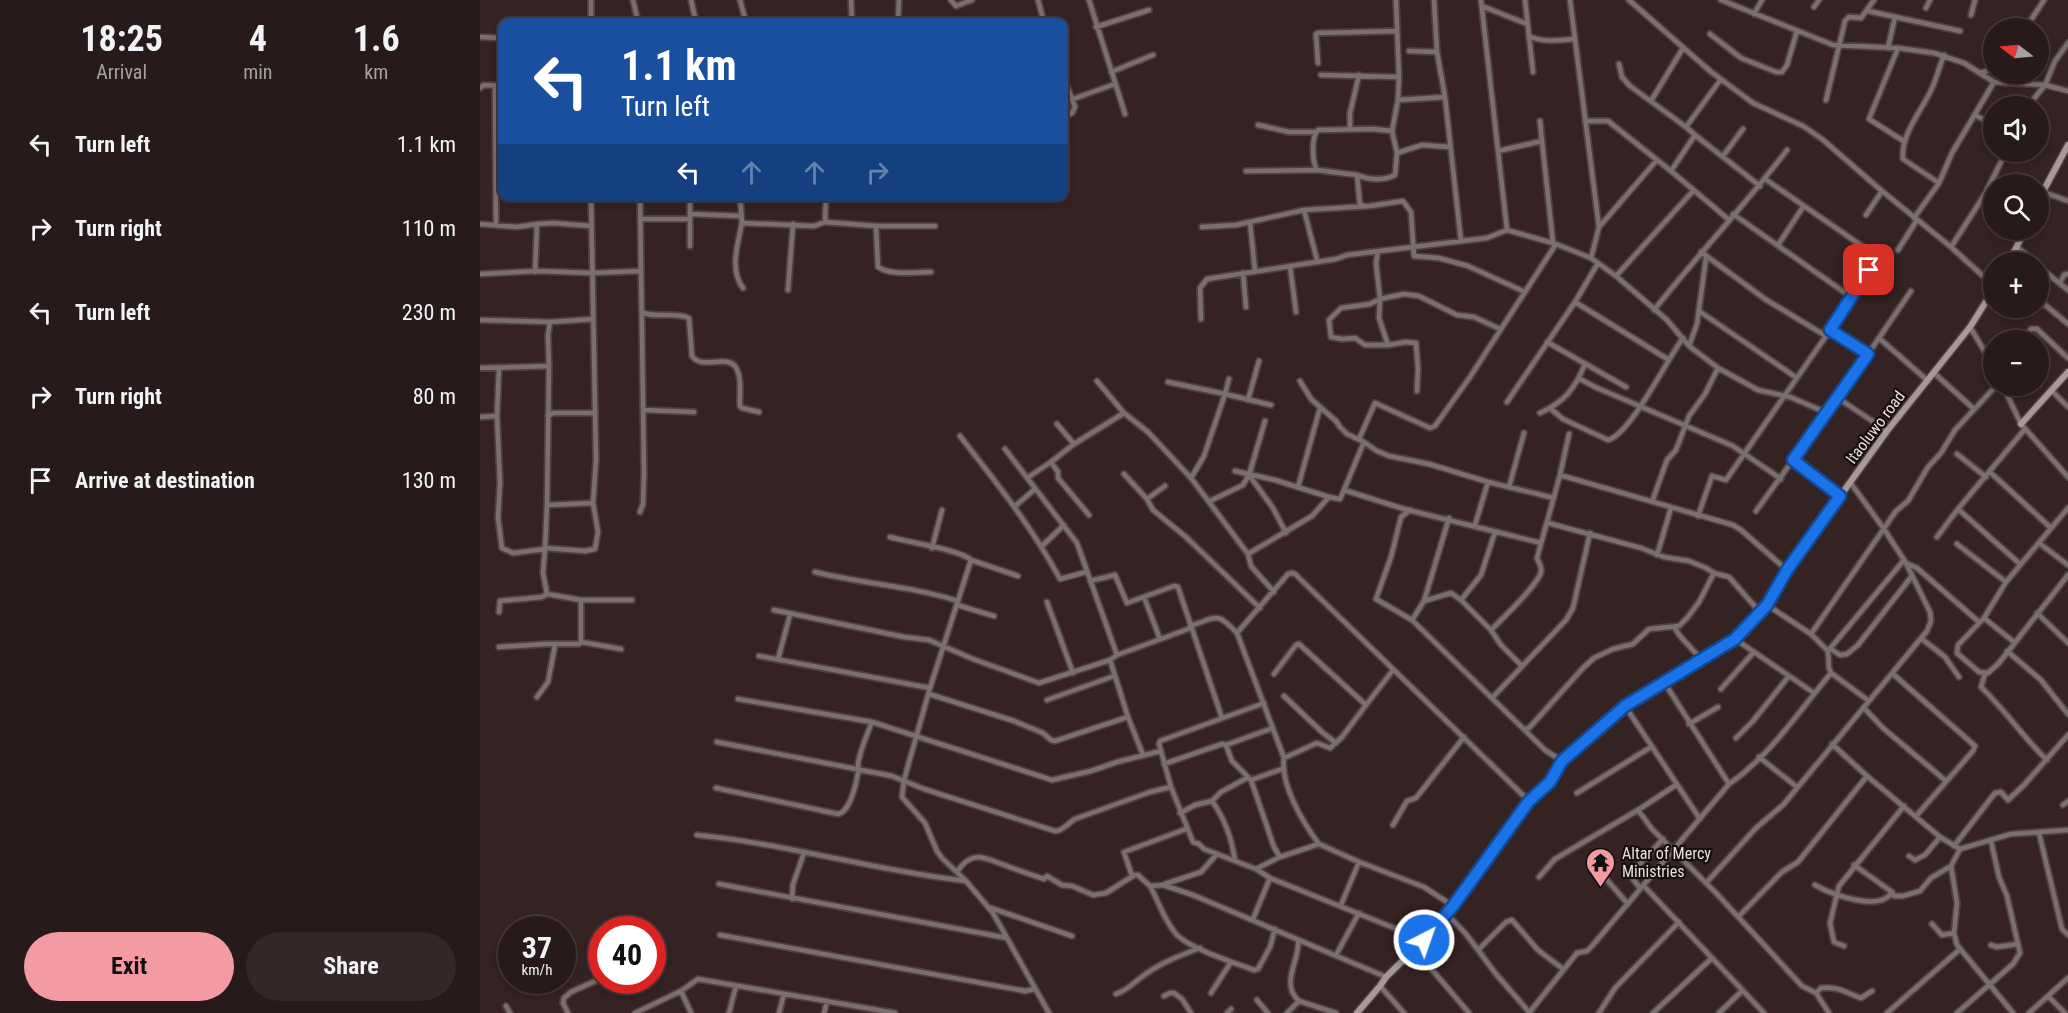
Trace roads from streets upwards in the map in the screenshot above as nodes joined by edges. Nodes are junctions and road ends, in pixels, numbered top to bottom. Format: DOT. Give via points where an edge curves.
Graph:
graph roads {
  1 [pos="591,0"];
  2 [pos="633,0"];
  3 [pos="691,0"];
  4 [pos="740,0"];
  5 [pos="851,0"];
  6 [pos="899,0"];
  7 [pos="951,0"];
  8 [pos="972,0"];
  9 [pos="1038,0"];
  10 [pos="1089,0"];
  11 [pos="1396,0"];
  12 [pos="1434,0"];
  13 [pos="1525,0"];
  14 [pos="1570,0"];
  15 [pos="1629,0"];
  16 [pos="1721,0"];
  17 [pos="1762,0"];
  18 [pos="1819,0"];
  19 [pos="1874,0"];
  20 [pos="1930,0"];
  21 [pos="1975,0"];
  22 [pos="2044,0"];
  23 [pos="1481,3"];
  24 [pos="1814,7"];
  25 [pos="1926,8"];
  26 [pos="1149,9"];
  27 [pos="1868,10"];
  28 [pos="1754,14"];
  29 [pos="1971,15"];
  30 [pos="1895,17"];
  31 [pos="591,18"];
  32 [pos="637,18"];
  33 [pos="695,18"];
  34 [pos="745,18"];
  35 [pos="852,18"];
  36 [pos="898,18"];
  37 [pos="1043,18"];
  38 [pos="2032,18"];
  39 [pos="1527,24"];
  40 [pos="1096,27"];
  41 [pos="1397,30"];
  42 [pos="1797,31"];
  43 [pos="1960,31"];
  44 [pos="1710,34"];
  45 [pos="1529,36"];
  46 [pos="480,37"];
  47 [pos="498,38"];
  48 [pos="1575,39"];
  49 [pos="2068,43"];
  50 [pos="1839,46"];
  51 [pos="1683,48"];
  52 [pos="1888,48"];
  53 [pos="1898,48"];
  54 [pos="1409,51"];
  55 [pos="1437,52"];
  56 [pos="1152,55"];
  57 [pos="1944,55"];
  58 [pos="1318,63"];
  59 [pos="1619,64"];
  60 [pos="1111,72"];
  61 [pos="1533,72"];
  62 [pos="1983,72"];
  63 [pos="1980,73"];
  64 [pos="1320,75"];
  65 [pos="1359,75"];
  66 [pos="1983,75"];
  67 [pos="1399,77"];
  68 [pos="1721,79"];
  69 [pos="1115,84"];
  70 [pos="1993,84"];
  71 [pos="2028,84"];
  72 [pos="2045,85"];
  73 [pos="495,86"];
  74 [pos="1068,87"];
  75 [pos="480,88"];
  76 [pos="2068,91"];
  77 [pos="2036,96"];
  78 [pos="1445,97"];
  79 [pos="1073,99"];
  80 [pos="1398,100"];
  81 [pos="1826,100"];
  82 [pos="1651,101"];
  83 [pos="1125,114"];
  84 [pos="1068,115"];
  85 [pos="1975,116"];
  86 [pos="1983,120"];
  87 [pos="1540,121"];
  88 [pos="1585,121"];
  89 [pos="1258,125"];
  90 [pos="1686,127"];
  91 [pos="1350,129"];
  92 [pos="1743,129"];
  93 [pos="1392,131"];
  94 [pos="1316,132"];
  95 [pos="1695,135"];
  96 [pos="1542,141"];
  97 [pos="1905,142"];
  98 [pos="2068,145"];
  99 [pos="1450,147"];
  100 [pos="1787,150"];
  101 [pos="1498,152"];
  102 [pos="1397,153"];
  103 [pos="1723,156"];
  104 [pos="1656,161"];
  105 [pos="498,170"];
  106 [pos="1317,170"];
  107 [pos="1246,171"];
  108 [pos="1671,171"];
  109 [pos="1358,175"];
  110 [pos="1765,179"];
  111 [pos="2049,181"];
  112 [pos="1939,183"];
  113 [pos="1760,186"];
  114 [pos="1692,191"];
  115 [pos="1882,191"];
  116 [pos="2049,194"];
  117 [pos="1983,197"];
  118 [pos="498,201"];
  119 [pos="591,201"];
  120 [pos="640,201"];
  121 [pos="690,201"];
  122 [pos="741,201"];
  123 [pos="826,201"];
  124 [pos="2068,201"];
  125 [pos="1370,206"];
  126 [pos="1803,207"];
  127 [pos="1304,210"];
  128 [pos="1733,214"];
  129 [pos="1866,214"];
  130 [pos="690,216"];
  131 [pos="741,216"];
  132 [pos="640,219"];
  133 [pos="1728,219"];
  134 [pos="1916,219"];
  135 [pos="825,222"];
  136 [pos="1250,222"];
  137 [pos="742,223"];
  138 [pos="480,224"];
  139 [pos="537,224"];
  140 [pos="793,224"];
  141 [pos="496,225"];
  142 [pos="935,225"];
  143 [pos="591,226"];
  144 [pos="876,226"];
  145 [pos="1599,226"];
  146 [pos="1202,227"];
  147 [pos="1506,230"];
  148 [pos="2021,240"];
  149 [pos="1461,241"];
  150 [pos="1555,243"];
  151 [pos="1778,245"];
  152 [pos="690,246"];
  153 [pos="1414,247"];
  154 [pos="1951,247"];
  155 [pos="2017,248"];
  156 [pos="1898,250"];
  157 [pos="1378,252"];
  158 [pos="1701,252"];
  159 [pos="2015,252"];
  160 [pos="2022,252"];
  161 [pos="1591,258"];
  162 [pos="1706,258"];
  163 [pos="1317,261"];
  164 [pos="1598,263"];
  165 [pos="1290,266"];
  166 [pos="640,271"];
  167 [pos="1255,271"];
  168 [pos="535,272"];
  169 [pos="931,272"];
  170 [pos="592,273"];
  171 [pos="1243,273"];
  172 [pos="480,274"];
  173 [pos="2049,274"];
  174 [pos="2068,274"];
  175 [pos="1616,276"];
  176 [pos="1983,277"];
  177 [pos="2060,283"];
  178 [pos="743,288"];
  179 [pos="788,290"];
  180 [pos="2068,290"];
  181 [pos="1911,291"];
  182 [pos="1525,292"];
  183 [pos="1851,297"];
  184 [pos="1380,299"];
  185 [pos="1575,302"];
  186 [pos="1983,305"];
  187 [pos="1246,307"];
  188 [pos="2049,308"];
  189 [pos="1654,310"];
  190 [pos="1699,311"];
  191 [pos="642,312"];
  192 [pos="1296,312"];
  193 [pos="593,319"];
  194 [pos="1201,319"];
  195 [pos="480,320"];
  196 [pos="550,322"];
  197 [pos="2068,324"];
  198 [pos="1970,327"];
  199 [pos="1500,329"];
  200 [pos="1830,330"];
  201 [pos="1826,336"];
  202 [pos="1880,338"];
  203 [pos="1683,339"];
  204 [pos="2049,340"];
  205 [pos="1547,342"];
  206 [pos="1388,345"];
  207 [pos="1689,346"];
  208 [pos="1983,349"];
  209 [pos="1868,354"];
  210 [pos="2068,358"];
  211 [pos="1669,360"];
  212 [pos="1259,361"];
  213 [pos="1585,364"];
  214 [pos="549,366"];
  215 [pos="480,368"];
  216 [pos="499,368"];
  217 [pos="1719,368"];
  218 [pos="2068,372"];
  219 [pos="1934,373"];
  220 [pos="1797,378"];
  221 [pos="1229,379"];
  222 [pos="1580,379"];
  223 [pos="1096,381"];
  224 [pos="1300,381"];
  225 [pos="1928,381"];
  226 [pos="1168,382"];
  227 [pos="1626,387"];
  228 [pos="1417,391"];
  229 [pos="2052,391"];
  230 [pos="1226,394"];
  231 [pos="1785,396"];
  232 [pos="1986,396"];
  233 [pos="2007,396"];
  234 [pos="1838,398"];
  235 [pos="1248,400"];
  236 [pos="1507,402"];
  237 [pos="1271,405"];
  238 [pos="1639,406"];
  239 [pos="2068,407"];
  240 [pos="1320,408"];
  241 [pos="1974,409"];
  242 [pos="644,410"];
  243 [pos="1551,410"];
  244 [pos="694,412"];
  245 [pos="759,412"];
  246 [pos="1124,412"];
  247 [pos="1827,412"];
  248 [pos="594,413"];
  249 [pos="1539,413"];
  250 [pos="497,416"];
  251 [pos="548,416"];
  252 [pos="480,417"];
  253 [pos="1265,421"];
  254 [pos="1057,424"];
  255 [pos="1686,425"];
  256 [pos="2023,427"];
  257 [pos="1887,431"];
  258 [pos="1524,434"];
  259 [pos="1569,434"];
  260 [pos="960,436"];
  261 [pos="1362,440"];
  262 [pos="1074,444"];
  263 [pos="1005,449"];
  264 [pos="1743,454"];
  265 [pos="1957,454"];
  266 [pos="1793,460"];
  267 [pos="1051,462"];
  268 [pos="1235,471"];
  269 [pos="1990,472"];
  270 [pos="1124,474"];
  271 [pos="1560,475"];
  272 [pos="2067,475"];
  273 [pos="1249,476"];
  274 [pos="1986,477"];
  275 [pos="1028,478"];
  276 [pos="1191,478"];
  277 [pos="1781,479"];
  278 [pos="1488,482"];
  279 [pos="1850,482"];
  280 [pos="1165,486"];
  281 [pos="1298,487"];
  282 [pos="1509,487"];
  283 [pos="1035,489"];
  284 [pos="1344,490"];
  285 [pos="1840,496"];
  286 [pos="1329,497"];
  287 [pos="1554,498"];
  288 [pos="1148,499"];
  289 [pos="1210,501"];
  290 [pos="1652,502"];
  291 [pos="593,503"];
  292 [pos="547,505"];
  293 [pos="1015,506"];
  294 [pos="1671,508"];
  295 [pos="2068,508"];
  296 [pos="1958,509"];
  297 [pos="942,510"];
  298 [pos="1410,510"];
  299 [pos="640,512"];
  300 [pos="1756,512"];
  301 [pos="1089,515"];
  302 [pos="1698,516"];
  303 [pos="1449,518"];
  304 [pos="1548,523"];
  305 [pos="1064,525"];
  306 [pos="1475,525"];
  307 [pos="2050,528"];
  308 [pos="1884,529"];
  309 [pos="1497,532"];
  310 [pos="1286,533"];
  311 [pos="1590,533"];
  312 [pos="890,537"];
  313 [pos="1937,537"];
  314 [pos="1541,543"];
  315 [pos="2039,543"];
  316 [pos="1957,544"];
  317 [pos="1042,546"];
  318 [pos="932,548"];
  319 [pos="545,549"];
  320 [pos="1248,554"];
  321 [pos="1657,555"];
  322 [pos="971,560"];
  323 [pos="1905,561"];
  324 [pos="2020,564"];
  325 [pos="2068,566"];
  326 [pos="1787,570"];
  327 [pos="815,572"];
  328 [pos="1086,572"];
  329 [pos="1713,573"];
  330 [pos="1018,576"];
  331 [pos="1912,576"];
  332 [pos="2068,576"];
  333 [pos="1090,581"];
  334 [pos="2006,582"];
  335 [pos="1274,592"];
  336 [pos="547,594"];
  337 [pos="1144,597"];
  338 [pos="581,600"];
  339 [pos="632,600"];
  340 [pos="1461,600"];
  341 [pos="1424,601"];
  342 [pos="1047,602"];
  343 [pos="958,603"];
  344 [pos="1767,605"];
  345 [pos="1260,608"];
  346 [pos="774,610"];
  347 [pos="500,612"];
  348 [pos="1759,612"];
  349 [pos="2037,613"];
  350 [pos="790,615"];
  351 [pos="994,616"];
  352 [pos="1412,620"];
  353 [pos="1982,620"];
  354 [pos="1190,627"];
  355 [pos="1674,627"];
  356 [pos="1491,630"];
  357 [pos="1237,633"];
  358 [pos="1811,634"];
  359 [pos="1160,639"];
  360 [pos="1735,639"];
  361 [pos="1922,639"];
  362 [pos="581,642"];
  363 [pos="2014,642"];
  364 [pos="2068,643"];
  365 [pos="555,645"];
  366 [pos="945,645"];
  367 [pos="499,647"];
  368 [pos="621,649"];
  369 [pos="1829,650"];
  370 [pos="2007,651"];
  371 [pos="1753,652"];
  372 [pos="1117,655"];
  373 [pos="759,656"];
  374 [pos="778,659"];
  375 [pos="1110,660"];
  376 [pos="1702,660"];
  377 [pos="1522,666"];
  378 [pos="1393,670"];
  379 [pos="1073,673"];
  380 [pos="1831,673"];
  381 [pos="1274,674"];
  382 [pos="1893,674"];
  383 [pos="1985,674"];
  384 [pos="1114,676"];
  385 [pos="1789,676"];
  386 [pos="1959,677"];
  387 [pos="1664,682"];
  388 [pos="930,688"];
  389 [pos="1721,689"];
  390 [pos="1814,693"];
  391 [pos="929,694"];
  392 [pos="1284,696"];
  393 [pos="537,697"];
  394 [pos="738,699"];
  395 [pos="1492,699"];
  396 [pos="1047,700"];
  397 [pos="1869,701"];
  398 [pos="1264,703"];
  399 [pos="1366,705"];
  400 [pos="1625,706"];
  401 [pos="1718,707"];
  402 [pos="1864,708"];
  403 [pos="2068,714"];
  404 [pos="1128,717"];
  405 [pos="1222,718"];
  406 [pos="872,722"];
  407 [pos="1689,724"];
  408 [pos="1274,728"];
  409 [pos="1524,729"];
  410 [pos="916,735"];
  411 [pos="1464,737"];
  412 [pos="1736,738"];
  413 [pos="2067,739"];
  414 [pos="717,742"];
  415 [pos="1336,742"];
  416 [pos="1832,744"];
  417 [pos="1226,745"];
  418 [pos="1651,747"];
  419 [pos="1161,751"];
  420 [pos="1143,754"];
  421 [pos="1759,757"];
  422 [pos="1284,758"];
  423 [pos="2047,760"];
  424 [pos="1562,761"];
  425 [pos="1164,764"];
  426 [pos="1282,769"];
  427 [pos="859,770"];
  428 [pos="1867,776"];
  429 [pos="1249,779"];
  430 [pos="904,780"];
  431 [pos="1946,781"];
  432 [pos="1729,784"];
  433 [pos="1676,785"];
  434 [pos="1171,787"];
  435 [pos="1797,787"];
  436 [pos="716,788"];
  437 [pos="1578,793"];
  438 [pos="1212,801"];
  439 [pos="1529,801"];
  440 [pos="2068,801"];
  441 [pos="1904,806"];
  442 [pos="2063,806"];
  443 [pos="1638,810"];
  444 [pos="1180,813"];
  445 [pos="1916,816"];
  446 [pos="1700,819"];
  447 [pos="1393,825"];
  448 [pos="1186,829"];
  449 [pos="2068,830"];
  450 [pos="2039,833"];
  451 [pos="697,835"];
  452 [pos="1940,837"];
  453 [pos="1663,839"];
  454 [pos="1991,841"];
  455 [pos="1319,844"];
  456 [pos="1954,846"];
  457 [pos="1960,849"];
  458 [pos="1673,850"];
  459 [pos="804,853"];
  460 [pos="1217,854"];
  461 [pos="1909,856"];
  462 [pos="1280,857"];
  463 [pos="1235,861"];
  464 [pos="1359,862"];
  465 [pos="1854,865"];
  466 [pos="1951,866"];
  467 [pos="1256,869"];
  468 [pos="957,872"];
  469 [pos="1600,872"];
  470 [pos="1133,875"];
  471 [pos="1539,877"];
  472 [pos="1270,878"];
  473 [pos="966,881"];
  474 [pos="1706,883"];
  475 [pos="719,884"];
  476 [pos="1163,885"];
  477 [pos="1815,885"];
  478 [pos="1150,886"];
  479 [pos="1642,887"];
  480 [pos="1892,892"];
  481 [pos="1836,895"];
  482 [pos="792,899"];
  483 [pos="1628,904"];
  484 [pos="1341,905"];
  485 [pos="988,906"];
  486 [pos="1453,906"];
  487 [pos="1359,913"];
  488 [pos="1447,914"];
  489 [pos="1738,917"];
  490 [pos="1253,919"];
  491 [pos="1679,922"];
  492 [pos="1932,924"];
  493 [pos="1275,929"];
  494 [pos="1954,933"];
  495 [pos="720,935"];
  496 [pos="2068,935"];
  497 [pos="1072,936"];
  498 [pos="1007,938"];
  499 [pos="1298,940"];
  500 [pos="1424,940"];
  501 [pos="2018,944"];
  502 [pos="1990,945"];
  503 [pos="1416,946"];
  504 [pos="1844,946"];
  505 [pos="1200,948"];
  506 [pos="1478,950"];
  507 [pos="1959,950"];
  508 [pos="1336,956"];
  509 [pos="1712,958"];
  510 [pos="1231,962"];
  511 [pos="1563,969"];
  512 [pos="1386,977"];
  513 [pos="2068,978"];
  514 [pos="588,984"];
  515 [pos="1989,985"];
  516 [pos="736,986"];
  517 [pos="1380,986"];
  518 [pos="1035,989"];
  519 [pos="681,990"];
  520 [pos="1742,991"];
  521 [pos="1872,991"];
  522 [pos="1211,993"];
  523 [pos="1816,993"];
  524 [pos="783,994"];
  525 [pos="1116,994"];
  526 [pos="1164,996"];
  527 [pos="2048,996"];
  528 [pos="1257,1000"];
  529 [pos="827,1001"];
  530 [pos="1299,1001"];
  531 [pos="506,1006"];
  532 [pos="510,1013"];
  533 [pos="568,1013"];
  534 [pos="635,1013"];
  535 [pos="691,1013"];
  536 [pos="729,1013"];
  537 [pos="779,1013"];
  538 [pos="824,1013"];
  539 [pos="895,1013"];
  540 [pos="1049,1013"];
  541 [pos="1191,1013"];
  542 [pos="1268,1013"];
  543 [pos="1287,1013"];
  544 [pos="1336,1013"];
  545 [pos="1357,1013"];
  546 [pos="1404,1013"];
  547 [pos="1469,1013"];
  548 [pos="1530,1013"];
  549 [pos="1599,1013"];
  550 [pos="1653,1013"];
  551 [pos="1719,1013"];
  552 [pos="1764,1013"];
  553 [pos="1829,1013"];
  554 [pos="1887,1013"];
  555 [pos="1958,1013"];
  556 [pos="2013,1013"];
  557 [pos="2029,1013"];
  558 [pos="2065,1013"];
  1 -- 31 [label="street"];
  2 -- 32 [label="street"];
  3 -- 33 [label="street"];
  4 -- 34 [label="street"];
  5 -- 35 [label="street"];
  6 -- 36 [label="street"];
  7 -- 8 [label="street" via="956,6"];
  9 -- 37 [label="street"];
  10 -- 40 [label="street"];
  11 -- 41 [label="street"];
  12 -- 55 [label="street"];
  13 -- 39 [label="street"];
  14 -- 48 [label="street"];
  15 -- 51 [label="street"];
  16 -- 28 [label="street"];
  17 -- 28 [label="street"];
  18 -- 24 [label="street"];
  19 -- 27 [label="street"];
  20 -- 25 [label="street"];
  21 -- 29 [label="street"];
  22 -- 38 [label="street"];
  23 -- 39 [label="street"];
  23 -- 101 [label="street"];
  26 -- 40 [label="street"];
  27 -- 30 [label="street"];
  27 -- 50 [label="street" via="1861,18 1846,19"];
  28 -- 42 [label="street"];
  30 -- 43 [label="street"];
  30 -- 52 [label="street"];
  39 -- 45 [label="street"];
  40 -- 60 [label="street"];
  41 -- 58 [label="street" via="1318,33"];
  41 -- 67 [label="street"];
  42 -- 44 [label="street" via="1782,72 1741,58"];
  42 -- 50 [label="street"];
  45 -- 48 [label="street"];
  45 -- 61 [label="street"];
  46 -- 47 [label="street"];
  48 -- 88 [label="street"];
  49 -- 72 [label="street"];
  50 -- 52 [label="street"];
  50 -- 81 [label="street"];
  51 -- 68 [label="street"];
  51 -- 82 [label="street"];
  52 -- 53 [label="street"];
  53 -- 57 [label="street"];
  53 -- 97 [label="street" via="1869,119"];
  54 -- 55 [label="street"];
  55 -- 78 [label="street"];
  56 -- 60 [label="street"];
  57 -- 63 [label="street"];
  57 -- 97 [label="street"];
  59 -- 82 [label="street" via="1622,77"];
  60 -- 69 [label="street"];
  62 -- 63 [label="street"];
  63 -- 66 [label="street"];
  64 -- 65 [label="street"];
  65 -- 67 [label="street"];
  65 -- 91 [label="street"];
  67 -- 80 [label="street"];
  68 -- 90 [label="street"];
  68 -- 115 [label="street" via="1753,103 1822,139"];
  69 -- 79 [label="street"];
  69 -- 83 [label="street"];
  70 -- 85 [label="street"];
  71 -- 72 [label="street"];
  72 -- 76 [label="street"];
  72 -- 77 [label="street"];
  73 -- 75 [label="street"];
  73 -- 105 [label="street"];
  74 -- 79 [label="street"];
  78 -- 80 [label="street"];
  78 -- 99 [label="street"];
  79 -- 84 [label="street" via="1075,107"];
  80 -- 93 [label="street"];
  82 -- 90 [label="street"];
  85 -- 86 [label="street"];
  85 -- 112 [label="street"];
  87 -- 96 [label="street"];
  88 -- 104 [label="street" via="1608,121"];
  88 -- 145 [label="street"];
  89 -- 94 [label="street" via="1289,132"];
  90 -- 95 [label="street"];
  91 -- 93 [label="street"];
  91 -- 94 [label="street"];
  92 -- 103 [label="street"];
  93 -- 102 [label="street"];
  94 -- 106 [label="street"];
  95 -- 103 [label="street"];
  95 -- 108 [label="street"];
  96 -- 101 [label="street"];
  96 -- 150 [label="street"];
  97 -- 112 [label="street" via="1903,159"];
  98 -- 111 [label="street"];
  99 -- 102 [label="street" via="1422,145"];
  99 -- 149 [label="street"];
  100 -- 110 [label="street"];
  101 -- 147 [label="street"];
  102 -- 109 [label="street" via="1395,175 1375,179"];
  103 -- 113 [label="street"];
  104 -- 108 [label="street"];
  104 -- 145 [label="street"];
  106 -- 107 [label="street"];
  106 -- 109 [label="street"];
  108 -- 114 [label="street"];
  109 -- 125 [label="street" via="1360,205"];
  110 -- 113 [label="street"];
  110 -- 126 [label="street"];
  112 -- 134 [label="street"];
  113 -- 128 [label="street"];
  114 -- 133 [label="street"];
  114 -- 175 [label="street"];
  115 -- 129 [label="street"];
  115 -- 134 [label="street"];
  116 -- 124 [label="street"];
  117 -- 154 [label="street"];
  118 -- 141 [label="street"];
  119 -- 143 [label="street"];
  120 -- 132 [label="street"];
  121 -- 130 [label="street"];
  122 -- 131 [label="street"];
  123 -- 135 [label="street"];
  125 -- 127 [label="street"];
  125 -- 153 [label="street" via="1403,201 1411,212"];
  126 -- 151 [label="street"];
  126 -- 183 [label="street" via="1878,257"];
  127 -- 136 [label="street"];
  127 -- 163 [label="street"];
  128 -- 133 [label="street"];
  128 -- 151 [label="street"];
  130 -- 131 [label="street"];
  130 -- 132 [label="street"];
  130 -- 152 [label="street"];
  131 -- 137 [label="street"];
  132 -- 166 [label="street"];
  133 -- 158 [label="street"];
  134 -- 154 [label="street"];
  134 -- 156 [label="street"];
  135 -- 140 [label="street" via="814,226"];
  135 -- 144 [label="street"];
  136 -- 146 [label="street"];
  136 -- 167 [label="street"];
  137 -- 140 [label="street"];
  137 -- 178 [label="street" via="735,261"];
  138 -- 141 [label="street"];
  139 -- 141 [label="street"];
  139 -- 143 [label="street"];
  139 -- 168 [label="street"];
  140 -- 179 [label="street"];
  142 -- 144 [label="street"];
  143 -- 170 [label="street"];
  144 -- 169 [label="street" via="878,267 894,272"];
  145 -- 161 [label="street"];
  147 -- 149 [label="street" via="1487,238"];
  147 -- 150 [label="street"];
  148 -- 155 [label="street"];
  149 -- 153 [label="street"];
  150 -- 161 [label="street"];
  150 -- 182 [label="street"];
  151 -- 183 [label="street"];
  153 -- 157 [label="street"];
  153 -- 182 [label="street" via="1414,256 1467,266"];
  154 -- 176 [label="street"];
  155 -- 159 [label="street"];
  155 -- 160 [label="street"];
  157 -- 163 [label="street"];
  157 -- 184 [label="street"];
  158 -- 162 [label="street"];
  158 -- 189 [label="street"];
  161 -- 164 [label="street"];
  162 -- 190 [label="street"];
  162 -- 201 [label="street"];
  163 -- 165 [label="street"];
  164 -- 175 [label="street"];
  164 -- 185 [label="street"];
  165 -- 167 [label="street"];
  165 -- 192 [label="street"];
  166 -- 170 [label="street"];
  166 -- 191 [label="street"];
  167 -- 171 [label="street"];
  168 -- 170 [label="street"];
  168 -- 172 [label="street"];
  170 -- 193 [label="street"];
  171 -- 187 [label="street"];
  171 -- 194 [label="street" via="1207,279 1200,288"];
  173 -- 177 [label="street"];
  174 -- 177 [label="street"];
  175 -- 189 [label="street"];
  177 -- 180 [label="street"];
  181 -- 202 [label="street"];
  182 -- 199 [label="street"];
  183 -- 200 [label="street"];
  184 -- 199 [label="street" via="1404,294 1419,296 1457,315 1474,316"];
  184 -- 206 [label="street" via="1379,318"];
  184 -- 206 [label="street" via="1341,308 1329,320 1331,338"];
  185 -- 205 [label="street"];
  185 -- 211 [label="street"];
  186 -- 198 [label="street, Itaoluwo road"];
  188 -- 197 [label="street"];
  189 -- 203 [label="street"];
  190 -- 207 [label="street"];
  190 -- 220 [label="street"];
  191 -- 242 [label="street"];
  191 -- 245 [label="street" via="688,318 695,360 733,363 740,381 740,406"];
  193 -- 196 [label="street"];
  193 -- 248 [label="street"];
  195 -- 196 [label="street"];
  196 -- 214 [label="street"];
  198 -- 208 [label="street"];
  198 -- 219 [label="street, Itaoluwo road"];
  199 -- 261 [label="street" via="1435,426 1430,428 1375,403"];
  200 -- 201 [label="street"];
  200 -- 209 [label="street"];
  201 -- 220 [label="street"];
  202 -- 209 [label="street"];
  202 -- 225 [label="street"];
  203 -- 207 [label="street"];
  203 -- 211 [label="street"];
  204 -- 210 [label="street"];
  205 -- 213 [label="street"];
  205 -- 236 [label="street"];
  206 -- 228 [label="street" via="1416,343"];
  207 -- 217 [label="street"];
  209 -- 234 [label="street"];
  211 -- 238 [label="street"];
  212 -- 235 [label="street"];
  213 -- 222 [label="street"];
  213 -- 227 [label="street"];
  214 -- 216 [label="street"];
  214 -- 251 [label="street"];
  215 -- 216 [label="street"];
  216 -- 250 [label="street"];
  217 -- 231 [label="street" via="1758,390"];
  217 -- 255 [label="street"];
  218 -- 229 [label="street"];
  219 -- 225 [label="street, Itaoluwo road"];
  219 -- 241 [label="street"];
  220 -- 231 [label="street"];
  221 -- 230 [label="street"];
  222 -- 238 [label="street"];
  222 -- 243 [label="street"];
  223 -- 246 [label="street"];
  224 -- 240 [label="street"];
  225 -- 257 [label="street, Itaoluwo road"];
  226 -- 230 [label="street"];
  229 -- 239 [label="street"];
  229 -- 256 [label="street"];
  230 -- 235 [label="street"];
  230 -- 276 [label="street" via="1204,456"];
  231 -- 247 [label="street"];
  231 -- 264 [label="street"];
  232 -- 241 [label="street"];
  233 -- 256 [label="street"];
  234 -- 247 [label="street"];
  234 -- 257 [label="street"];
  235 -- 237 [label="street"];
  238 -- 243 [label="street" via="1617,436 1608,440"];
  238 -- 255 [label="street"];
  240 -- 261 [label="street" via="1347,434"];
  240 -- 281 [label="street"];
  241 -- 308 [label="street"];
  242 -- 244 [label="street"];
  242 -- 299 [label="street"];
  243 -- 249 [label="street"];
  246 -- 262 [label="street"];
  246 -- 276 [label="street"];
  247 -- 266 [label="street"];
  248 -- 251 [label="street"];
  248 -- 291 [label="street"];
  250 -- 252 [label="street"];
  250 -- 319 [label="street" via="502,548 513,552"];
  251 -- 292 [label="street"];
  253 -- 273 [label="street"];
  254 -- 262 [label="street"];
  255 -- 264 [label="street"];
  255 -- 290 [label="street" via="1676,450 1667,460"];
  256 -- 269 [label="street"];
  256 -- 272 [label="street"];
  257 -- 279 [label="street, Itaoluwo road"];
  258 -- 282 [label="street"];
  259 -- 271 [label="street"];
  260 -- 293 [label="street"];
  261 -- 278 [label="street" via="1389,456"];
  261 -- 284 [label="street"];
  262 -- 267 [label="street"];
  263 -- 275 [label="street"];
  264 -- 277 [label="street"];
  264 -- 302 [label="street" via="1726,480 1712,476"];
  265 -- 274 [label="street"];
  266 -- 277 [label="street"];
  266 -- 285 [label="street"];
  267 -- 275 [label="street"];
  267 -- 301 [label="street" via="1058,478"];
  268 -- 273 [label="street"];
  269 -- 274 [label="street"];
  269 -- 307 [label="street"];
  270 -- 288 [label="street"];
  271 -- 287 [label="street"];
  271 -- 290 [label="street"];
  273 -- 281 [label="street"];
  273 -- 289 [label="street" via="1244,485"];
  273 -- 310 [label="street"];
  274 -- 296 [label="street"];
  275 -- 283 [label="street"];
  276 -- 289 [label="street"];
  277 -- 300 [label="street"];
  278 -- 282 [label="street"];
  278 -- 306 [label="street"];
  279 -- 285 [label="street, Itaoluwo road"];
  279 -- 308 [label="street"];
  280 -- 288 [label="street"];
  281 -- 286 [label="street"];
  282 -- 287 [label="street"];
  283 -- 293 [label="street"];
  283 -- 305 [label="street"];
  284 -- 286 [label="street" via="1340,500"];
  284 -- 298 [label="street"];
  285 -- 326 [label="street, Itaoluwo road"];
  286 -- 310 [label="street" via="1312,516"];
  287 -- 304 [label="street"];
  288 -- 345 [label="street" via="1153,510"];
  289 -- 320 [label="street"];
  290 -- 294 [label="street"];
  291 -- 292 [label="street"];
  291 -- 319 [label="street" via="598,532 595,549"];
  292 -- 319 [label="street"];
  293 -- 317 [label="street"];
  294 -- 302 [label="street"];
  294 -- 321 [label="street"];
  295 -- 307 [label="street"];
  296 -- 313 [label="street"];
  296 -- 324 [label="street"];
  297 -- 318 [label="street"];
  298 -- 303 [label="street"];
  298 -- 352 [label="street" via="1401,517 1376,600"];
  302 -- 326 [label="street" via="1738,527"];
  303 -- 306 [label="street"];
  303 -- 341 [label="street"];
  304 -- 311 [label="street"];
  304 -- 314 [label="street"];
  305 -- 317 [label="street"];
  305 -- 328 [label="street" via="1077,543"];
  306 -- 309 [label="street"];
  307 -- 315 [label="street"];
  308 -- 323 [label="street"];
  308 -- 358 [label="street"];
  309 -- 314 [label="street"];
  309 -- 340 [label="street" via="1481,575"];
  310 -- 320 [label="street"];
  311 -- 321 [label="street"];
  311 -- 377 [label="street" via="1573,608"];
  312 -- 318 [label="street"];
  314 -- 356 [label="street" via="1537,580"];
  315 -- 324 [label="street"];
  315 -- 325 [label="street"];
  316 -- 334 [label="street"];
  317 -- 328 [label="street" via="1060,579"];
  318 -- 322 [label="street" via="956,551"];
  319 -- 336 [label="street" via="543,573"];
  320 -- 335 [label="street" via="1251,566"];
  321 -- 329 [label="street" via="1689,561"];
  322 -- 330 [label="street"];
  322 -- 343 [label="street"];
  323 -- 331 [label="street"];
  323 -- 353 [label="street"];
  323 -- 369 [label="street"];
  324 -- 334 [label="street"];
  326 -- 344 [label="street, Itaoluwo road"];
  327 -- 343 [label="street" via="918,590"];
  328 -- 333 [label="street"];
  329 -- 348 [label="street" via="1729,577"];
  329 -- 355 [label="street" via="1693,610"];
  331 -- 361 [label="street" via="1931,616"];
  331 -- 369 [label="street" via="1851,652 1840,655"];
  332 -- 349 [label="street"];
  333 -- 337 [label="street" via="1113,574 1127,603"];
  333 -- 372 [label="street"];
  334 -- 353 [label="street"];
  335 -- 345 [label="street"];
  335 -- 378 [label="street" via="1288,574 1295,574"];
  336 -- 338 [label="street"];
  336 -- 347 [label="street" via="500,601"];
  337 -- 354 [label="street" via="1176,586"];
  337 -- 359 [label="street"];
  338 -- 339 [label="street"];
  338 -- 362 [label="street"];
  340 -- 341 [label="street" via="1447,594"];
  340 -- 356 [label="street"];
  341 -- 352 [label="street"];
  342 -- 379 [label="street"];
  343 -- 351 [label="street"];
  343 -- 366 [label="street"];
  344 -- 348 [label="street, Itaoluwo road"];
  344 -- 358 [label="street"];
  345 -- 357 [label="street"];
  346 -- 350 [label="street"];
  348 -- 360 [label="street, Itaoluwo road"];
  349 -- 363 [label="street"];
  349 -- 364 [label="street"];
  350 -- 366 [label="street"];
  350 -- 374 [label="street"];
  352 -- 395 [label="street"];
  353 -- 363 [label="street"];
  353 -- 383 [label="street" via="1957,651"];
  354 -- 357 [label="street" via="1218,617"];
  354 -- 359 [label="street"];
  354 -- 405 [label="street"];
  355 -- 376 [label="street"];
  355 -- 409 [label="street" via="1649,629 1633,644 1594,658"];
  356 -- 377 [label="street"];
  357 -- 398 [label="street"];
  358 -- 369 [label="street"];
  359 -- 372 [label="street"];
  360 -- 371 [label="street"];
  360 -- 376 [label="street, Itaoluwo road"];
  361 -- 382 [label="street"];
  361 -- 386 [label="street" via="1945,657"];
  362 -- 365 [label="street"];
  362 -- 368 [label="street"];
  363 -- 370 [label="street"];
  365 -- 367 [label="street"];
  365 -- 393 [label="street" via="548,682"];
  366 -- 379 [label="street" via="1039,682"];
  366 -- 388 [label="street"];
  369 -- 380 [label="street"];
  370 -- 383 [label="street"];
  370 -- 403 [label="street" via="2042,680"];
  371 -- 385 [label="street"];
  371 -- 389 [label="street"];
  372 -- 375 [label="street"];
  373 -- 374 [label="street"];
  374 -- 388 [label="street"];
  375 -- 379 [label="street"];
  375 -- 384 [label="street"];
  376 -- 387 [label="street, Itaoluwo road"];
  377 -- 395 [label="street"];
  378 -- 399 [label="street"];
  378 -- 411 [label="street"];
  380 -- 390 [label="street"];
  380 -- 397 [label="street"];
  381 -- 399 [label="street" via="1299,644"];
  382 -- 397 [label="street"];
  382 -- 431 [label="street" via="1974,744 1973,751"];
  383 -- 423 [label="street" via="1982,687"];
  384 -- 396 [label="street"];
  384 -- 404 [label="street"];
  385 -- 390 [label="street"];
  385 -- 412 [label="street"];
  387 -- 400 [label="street, Itaoluwo road"];
  387 -- 407 [label="street"];
  388 -- 391 [label="street"];
  390 -- 421 [label="street"];
  391 -- 404 [label="street" via="1014,721 1054,741"];
  391 -- 410 [label="street"];
  392 -- 415 [label="street"];
  394 -- 406 [label="street"];
  395 -- 409 [label="street"];
  397 -- 402 [label="street"];
  398 -- 405 [label="street"];
  398 -- 408 [label="street"];
  399 -- 415 [label="street"];
  400 -- 418 [label="street"];
  400 -- 424 [label="street, Itaoluwo road"];
  401 -- 407 [label="street"];
  402 -- 416 [label="street"];
  402 -- 431 [label="street"];
  404 -- 420 [label="street"];
  405 -- 419 [label="street" via="1162,739"];
  406 -- 410 [label="street"];
  406 -- 427 [label="street" via="858,762"];
  407 -- 432 [label="street"];
  408 -- 417 [label="street"];
  408 -- 422 [label="street"];
  409 -- 424 [label="street"];
  410 -- 420 [label="street" via="1052,780"];
  410 -- 430 [label="street"];
  411 -- 439 [label="street"];
  411 -- 447 [label="street" via="1416,798 1407,801"];
  413 -- 423 [label="street"];
  414 -- 427 [label="street"];
  415 -- 422 [label="street" via="1330,748 1317,742"];
  416 -- 428 [label="street"];
  416 -- 435 [label="street"];
  417 -- 425 [label="street"];
  417 -- 429 [label="street" via="1232,761"];
  418 -- 433 [label="street"];
  418 -- 437 [label="street"];
  419 -- 420 [label="street"];
  419 -- 425 [label="street"];
  421 -- 432 [label="street"];
  421 -- 435 [label="street"];
  422 -- 426 [label="street"];
  423 -- 456 [label="street" via="2008,800 2001,792 1995,793"];
  424 -- 439 [label="street, Itaoluwo road" via="1550,782"];
  425 -- 434 [label="street"];
  426 -- 429 [label="street"];
  426 -- 455 [label="street" via="1292,797"];
  427 -- 430 [label="street"];
  427 -- 436 [label="street" via="846,810 841,814"];
  428 -- 441 [label="street"];
  428 -- 489 [label="street" via="1798,862 1782,872"];
  429 -- 438 [label="street" via="1221,792"];
  429 -- 462 [label="street"];
  430 -- 434 [label="street" via="1055,831 1061,831 1075,819"];
  430 -- 468 [label="street" via="902,797 925,823 937,851"];
  431 -- 445 [label="street"];
  432 -- 446 [label="street"];
  433 -- 443 [label="street"];
  433 -- 446 [label="street"];
  434 -- 444 [label="street"];
  435 -- 474 [label="street"];
  438 -- 444 [label="street"];
  438 -- 463 [label="street" via="1231,838"];
  439 -- 486 [label="street, Itaoluwo road"];
  440 -- 442 [label="street"];
  441 -- 445 [label="street"];
  441 -- 465 [label="street"];
  443 -- 453 [label="street"];
  443 -- 471 [label="street" via="1555,859"];
  444 -- 448 [label="street"];
  445 -- 452 [label="street"];
  446 -- 458 [label="street"];
  448 -- 460 [label="street" via="1192,842"];
  448 -- 470 [label="street" via="1124,852"];
  449 -- 450 [label="street"];
  450 -- 454 [label="street" via="2011,834"];
  450 -- 496 [label="street" via="2062,929"];
  451 -- 459 [label="street"];
  452 -- 456 [label="street"];
  452 -- 461 [label="street" via="1921,858"];
  453 -- 458 [label="street"];
  453 -- 479 [label="street" via="1633,871 1633,879"];
  454 -- 457 [label="street"];
  454 -- 501 [label="street"];
  455 -- 462 [label="street"];
  455 -- 464 [label="street"];
  456 -- 457 [label="street"];
  457 -- 466 [label="street"];
  458 -- 474 [label="street"];
  458 -- 479 [label="street"];
  459 -- 473 [label="street"];
  459 -- 482 [label="street"];
  460 -- 463 [label="street"];
  460 -- 476 [label="street" via="1201,872"];
  462 -- 467 [label="street"];
  463 -- 467 [label="street"];
  464 -- 484 [label="street"];
  464 -- 486 [label="street" via="1424,887"];
  465 -- 480 [label="street"];
  465 -- 481 [label="street"];
  466 -- 480 [label="street" via="1917,892 1898,897"];
  466 -- 494 [label="street" via="1957,903"];
  467 -- 472 [label="street"];
  468 -- 470 [label="street" via="968,860 988,858 1044,879 1051,877 1062,885 1093,895 1106,893"];
  468 -- 473 [label="street"];
  469 -- 483 [label="street"];
  470 -- 478 [label="street"];
  472 -- 484 [label="street"];
  472 -- 490 [label="street"];
  473 -- 485 [label="street"];
  474 -- 489 [label="street"];
  475 -- 482 [label="street"];
  476 -- 478 [label="street"];
  476 -- 490 [label="street"];
  477 -- 481 [label="street"];
  478 -- 505 [label="street" via="1177,935"];
  479 -- 483 [label="street"];
  479 -- 491 [label="street"];
  480 -- 481 [label="street" via="1887,899 1874,903"];
  481 -- 504 [label="street" via="1830,925 1834,942"];
  482 -- 498 [label="street"];
  483 -- 511 [label="street" via="1589,950 1577,952"];
  484 -- 487 [label="street"];
  485 -- 497 [label="street"];
  485 -- 498 [label="street"];
  486 -- 488 [label="street, Itaoluwo road"];
  487 -- 500 [label="street"];
  487 -- 508 [label="street"];
  488 -- 500 [label="street, Itaoluwo road"];
  488 -- 506 [label="street"];
  489 -- 523 [label="street" via="1802,986"];
  490 -- 493 [label="street"];
  491 -- 509 [label="street"];
  491 -- 549 [label="street" via="1615,988"];
  492 -- 494 [label="street" via="1942,934"];
  493 -- 499 [label="street"];
  493 -- 510 [label="street" via="1258,969"];
  494 -- 507 [label="street"];
  495 -- 518 [label="street" via="1025,991"];
  498 -- 518 [label="street"];
  499 -- 508 [label="street"];
  499 -- 530 [label="street" via="1291,977 1294,997"];
  500 -- 503 [label="street, Itaoluwo road"];
  501 -- 502 [label="street"];
  501 -- 515 [label="street" via="2019,957"];
  503 -- 512 [label="street, Itaoluwo road"];
  503 -- 547 [label="street"];
  505 -- 510 [label="street"];
  505 -- 525 [label="street" via="1177,957"];
  506 -- 511 [label="street" via="1512,920 1538,950"];
  506 -- 548 [label="street"];
  507 -- 515 [label="street"];
  507 -- 554 [label="street"];
  508 -- 512 [label="street"];
  509 -- 520 [label="street"];
  509 -- 550 [label="street"];
  510 -- 522 [label="street"];
  511 -- 548 [label="street"];
  512 -- 517 [label="street, Itaoluwo road"];
  513 -- 527 [label="street"];
  514 -- 533 [label="street" via="564,998"];
  515 -- 555 [label="street"];
  515 -- 556 [label="street"];
  516 -- 519 [label="street" via="698,979"];
  516 -- 524 [label="street"];
  516 -- 536 [label="street"];
  517 -- 545 [label="street, Itaoluwo road"];
  517 -- 546 [label="street"];
  518 -- 540 [label="street"];
  519 -- 534 [label="street"];
  519 -- 535 [label="street"];
  520 -- 551 [label="street"];
  520 -- 552 [label="street"];
  521 -- 523 [label="street" via="1861,998 1833,988 1821,988"];
  523 -- 553 [label="street"];
  524 -- 529 [label="street"];
  524 -- 537 [label="street"];
  526 -- 541 [label="street" via="1178,996"];
  527 -- 557 [label="street"];
  527 -- 558 [label="street"];
  528 -- 542 [label="street"];
  529 -- 538 [label="street"];
  529 -- 539 [label="street"];
  530 -- 543 [label="street"];
  530 -- 544 [label="street"];
  531 -- 532 [label="street"];
}
